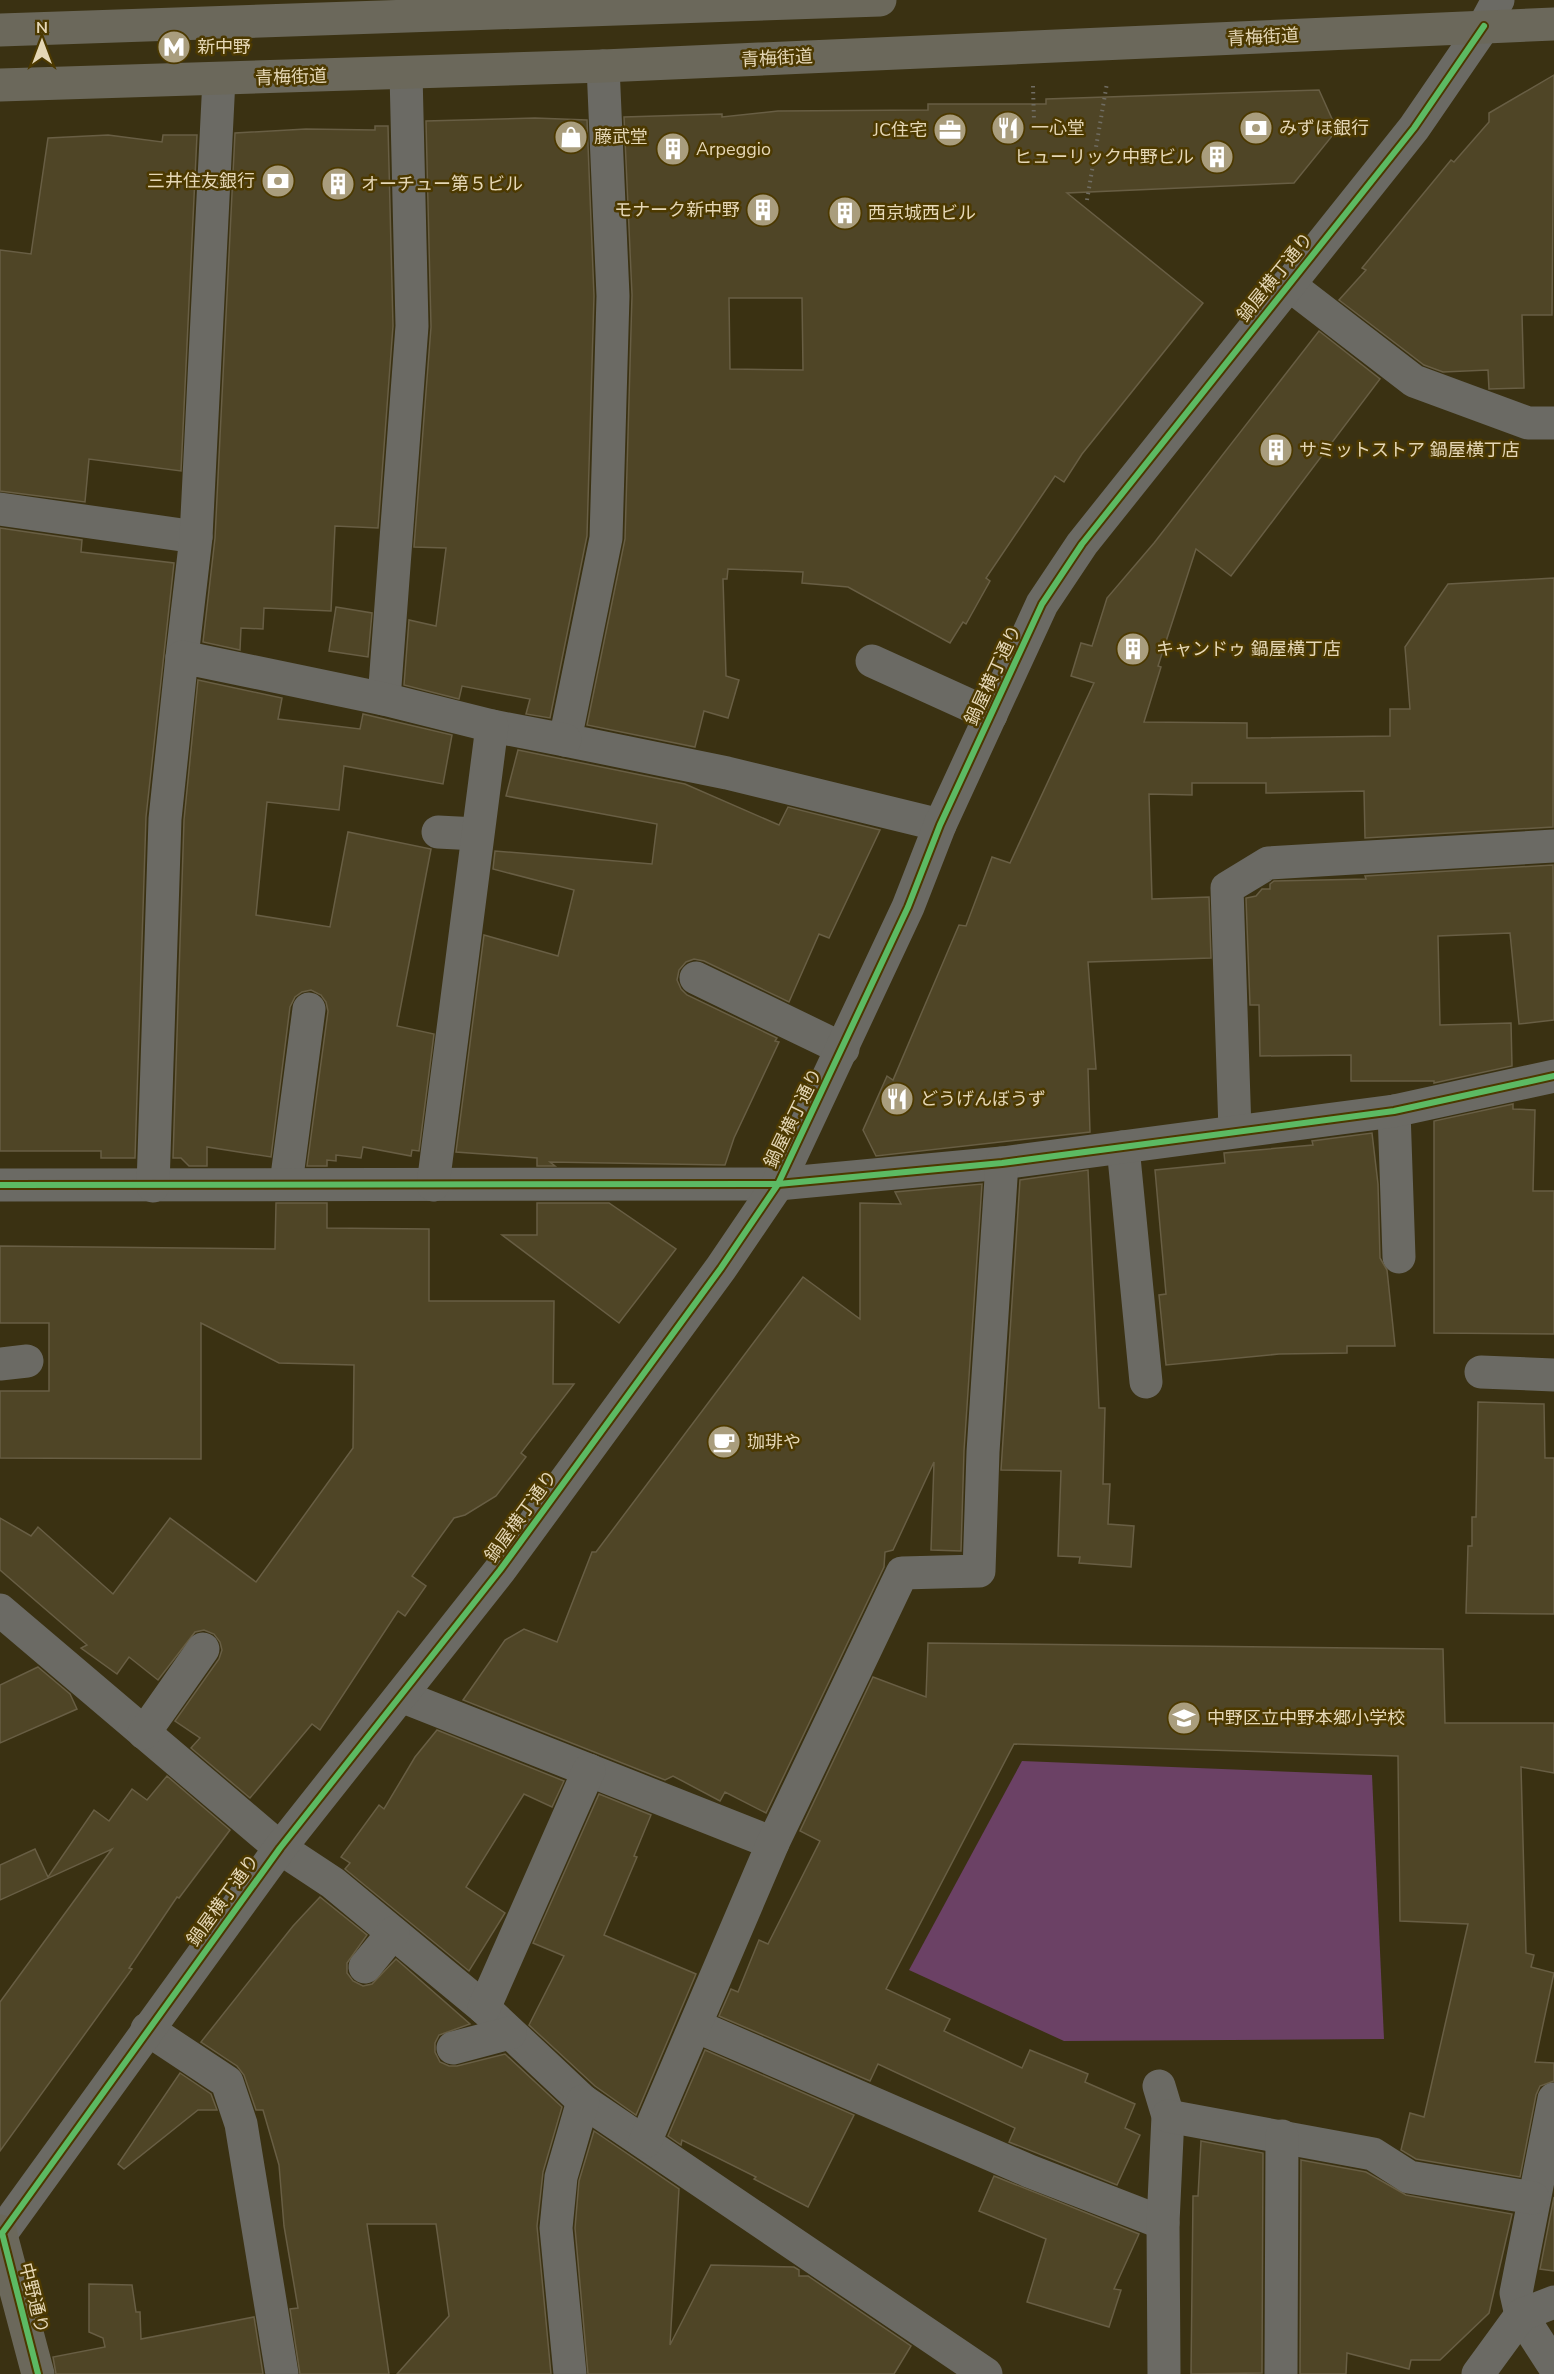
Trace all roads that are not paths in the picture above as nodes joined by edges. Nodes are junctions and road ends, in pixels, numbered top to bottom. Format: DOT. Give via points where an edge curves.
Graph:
graph roads {
  1 [pos="880,0"];
  2 [pos="451,7"];
  3 [pos="1493,9"];
  4 [pos="1554,24"];
  5 [pos="0,30"];
  6 [pos="603,66"];
  7 [pos="406,73"];
  8 [pos="219,79"];
  9 [pos="0,85"];
  10 [pos="1288,284"];
  11 [pos="1554,423"];
  12 [pos="0,509"];
  13 [pos="196,537"];
  14 [pos="182,657"];
  15 [pos="872,662"];
  16 [pos="384,699"];
  17 [pos="991,715"];
  18 [pos="492,726"];
  19 [pos="565,740"];
  20 [pos="940,825"];
  21 [pos="438,832"];
  22 [pos="477,834"];
  23 [pos="1554,846"];
  24 [pos="696,978"];
  25 [pos="309,1009"];
  26 [pos="843,1049"];
  27 [pos="1554,1076"];
  28 [pos="1394,1111"];
  29 [pos="1235,1131"];
  30 [pos="1123,1147"];
  31 [pos="1002,1163"];
  32 [pos="286,1184"];
  33 [pos="778,1184"];
  34 [pos="0,1185"];
  35 [pos="433,1185"];
  36 [pos="153,1186"];
  37 [pos="1399,1257"];
  38 [pos="1481,1372"];
  39 [pos="1554,1375"];
  40 [pos="1146,1382"];
  41 [pos="0,1610"];
  42 [pos="203,1649"];
  43 [pos="401,1696"];
  44 [pos="144,1733"];
  45 [pos="589,1770"];
  46 [pos="773,1843"];
  47 [pos="280,1848"];
  48 [pos="393,1933"];
  49 [pos="365,1967"];
  50 [pos="484,2008"];
  51 [pos="696,2025"];
  52 [pos="147,2029"];
  53 [pos="510,2032"];
  54 [pos="453,2048"];
  55 [pos="1554,2099"];
  56 [pos="583,2101"];
  57 [pos="1282,2136"];
  58 [pos="645,2142"];
  59 [pos="1533,2198"];
  60 [pos="1163,2223"];
  61 [pos="1,2233"];
  62 [pos="1554,2302"];
  63 [pos="1521,2315"];
  64 [pos="1554,2366"];
  65 [pos="38,2374"];
  66 [pos="282,2374"];
  67 [pos="570,2374"];
  68 [pos="986,2374"];
  69 [pos="1164,2374"];
  70 [pos="1281,2374"];
  71 [pos="1478,2374"];
  1 -- 2 [label="main road"];
  2 -- 5 [label="main road"];
  3 -- 4 [label="main road, 青梅街道"];
  3 -- 6 [label="main road, 青梅街道"];
  3 -- 10 [label="street, 鍋屋横丁通り" via="1414,128"];
  6 -- 7 [label="main road, 青梅街道"];
  6 -- 19 [label="street" via="613,296 606,538"];
  7 -- 8 [label="main road, 青梅街道"];
  7 -- 16 [label="street" via="412,326"];
  8 -- 9 [label="main road, 青梅街道"];
  8 -- 13 [label="street"];
  10 -- 11 [label="street" via="1414,381 1528,423"];
  10 -- 17 [label="street, 鍋屋横丁通り" via="1082,544 1042,604"];
  12 -- 13 [label="street"];
  13 -- 14 [label="street"];
  14 -- 16 [label="street"];
  14 -- 36 [label="street" via="165,819"];
  15 -- 17 [label="street"];
  16 -- 18 [label="street"];
  17 -- 20 [label="street, 鍋屋横丁通り"];
  18 -- 19 [label="street"];
  18 -- 22 [label="street"];
  19 -- 20 [label="street" via="727,773"];
  20 -- 26 [label="street, 鍋屋横丁通り" via="908,907"];
  21 -- 22 [label="street"];
  22 -- 35 [label="street"];
  23 -- 29 [label="street" via="1268,863 1227,888"];
  24 -- 26 [label="street"];
  25 -- 32 [label="street"];
  26 -- 33 [label="street, 鍋屋横丁通り"];
  27 -- 28 [label="street"];
  28 -- 29 [label="street"];
  28 -- 37 [label="street"];
  29 -- 30 [label="street"];
  30 -- 31 [label="street"];
  30 -- 40 [label="street"];
  31 -- 33 [label="street"];
  31 -- 46 [label="street" via="979,1571 902,1573"];
  32 -- 35 [label="street"];
  32 -- 36 [label="street"];
  33 -- 35 [label="street"];
  33 -- 43 [label="street, 鍋屋横丁通り" via="500,1570"];
  34 -- 36 [label="street"];
  38 -- 39 [label="street"];
  41 -- 44 [label="street"];
  42 -- 44 [label="street"];
  43 -- 45 [label="street"];
  43 -- 47 [label="street, 鍋屋横丁通り"];
  44 -- 47 [label="street"];
  45 -- 46 [label="street"];
  45 -- 50 [label="street"];
  46 -- 51 [label="street"];
  47 -- 48 [label="street" via="333,1883"];
  47 -- 52 [label="street, 鍋屋横丁通り"];
  48 -- 49 [label="street"];
  48 -- 50 [label="street"];
  50 -- 53 [label="street"];
  51 -- 58 [label="street"];
  51 -- 60 [label="street" via="1029,2171"];
  52 -- 61 [label="street, 鍋屋横丁通り"];
  52 -- 66 [label="street" via="227,2082 241,2124"];
  53 -- 54 [label="street"];
  53 -- 56 [label="street"];
  55 -- 59 [label="street"];
  56 -- 58 [label="street"];
  56 -- 67 [label="street" via="561,2177 556,2228"];
  57 -- 59 [label="street" via="1373,2154 1409,2177"];
  57 -- 60 [label="street" via="1164,2101"];
  57 -- 70 [label="street"];
  58 -- 68 [label="street"];
  59 -- 63 [label="street" via="1516,2293"];
  60 -- 69 [label="street"];
  61 -- 65 [label="main road, 中野通り"];
  62 -- 63 [label="street"];
  63 -- 64 [label="street"];
  63 -- 71 [label="street"];
}
